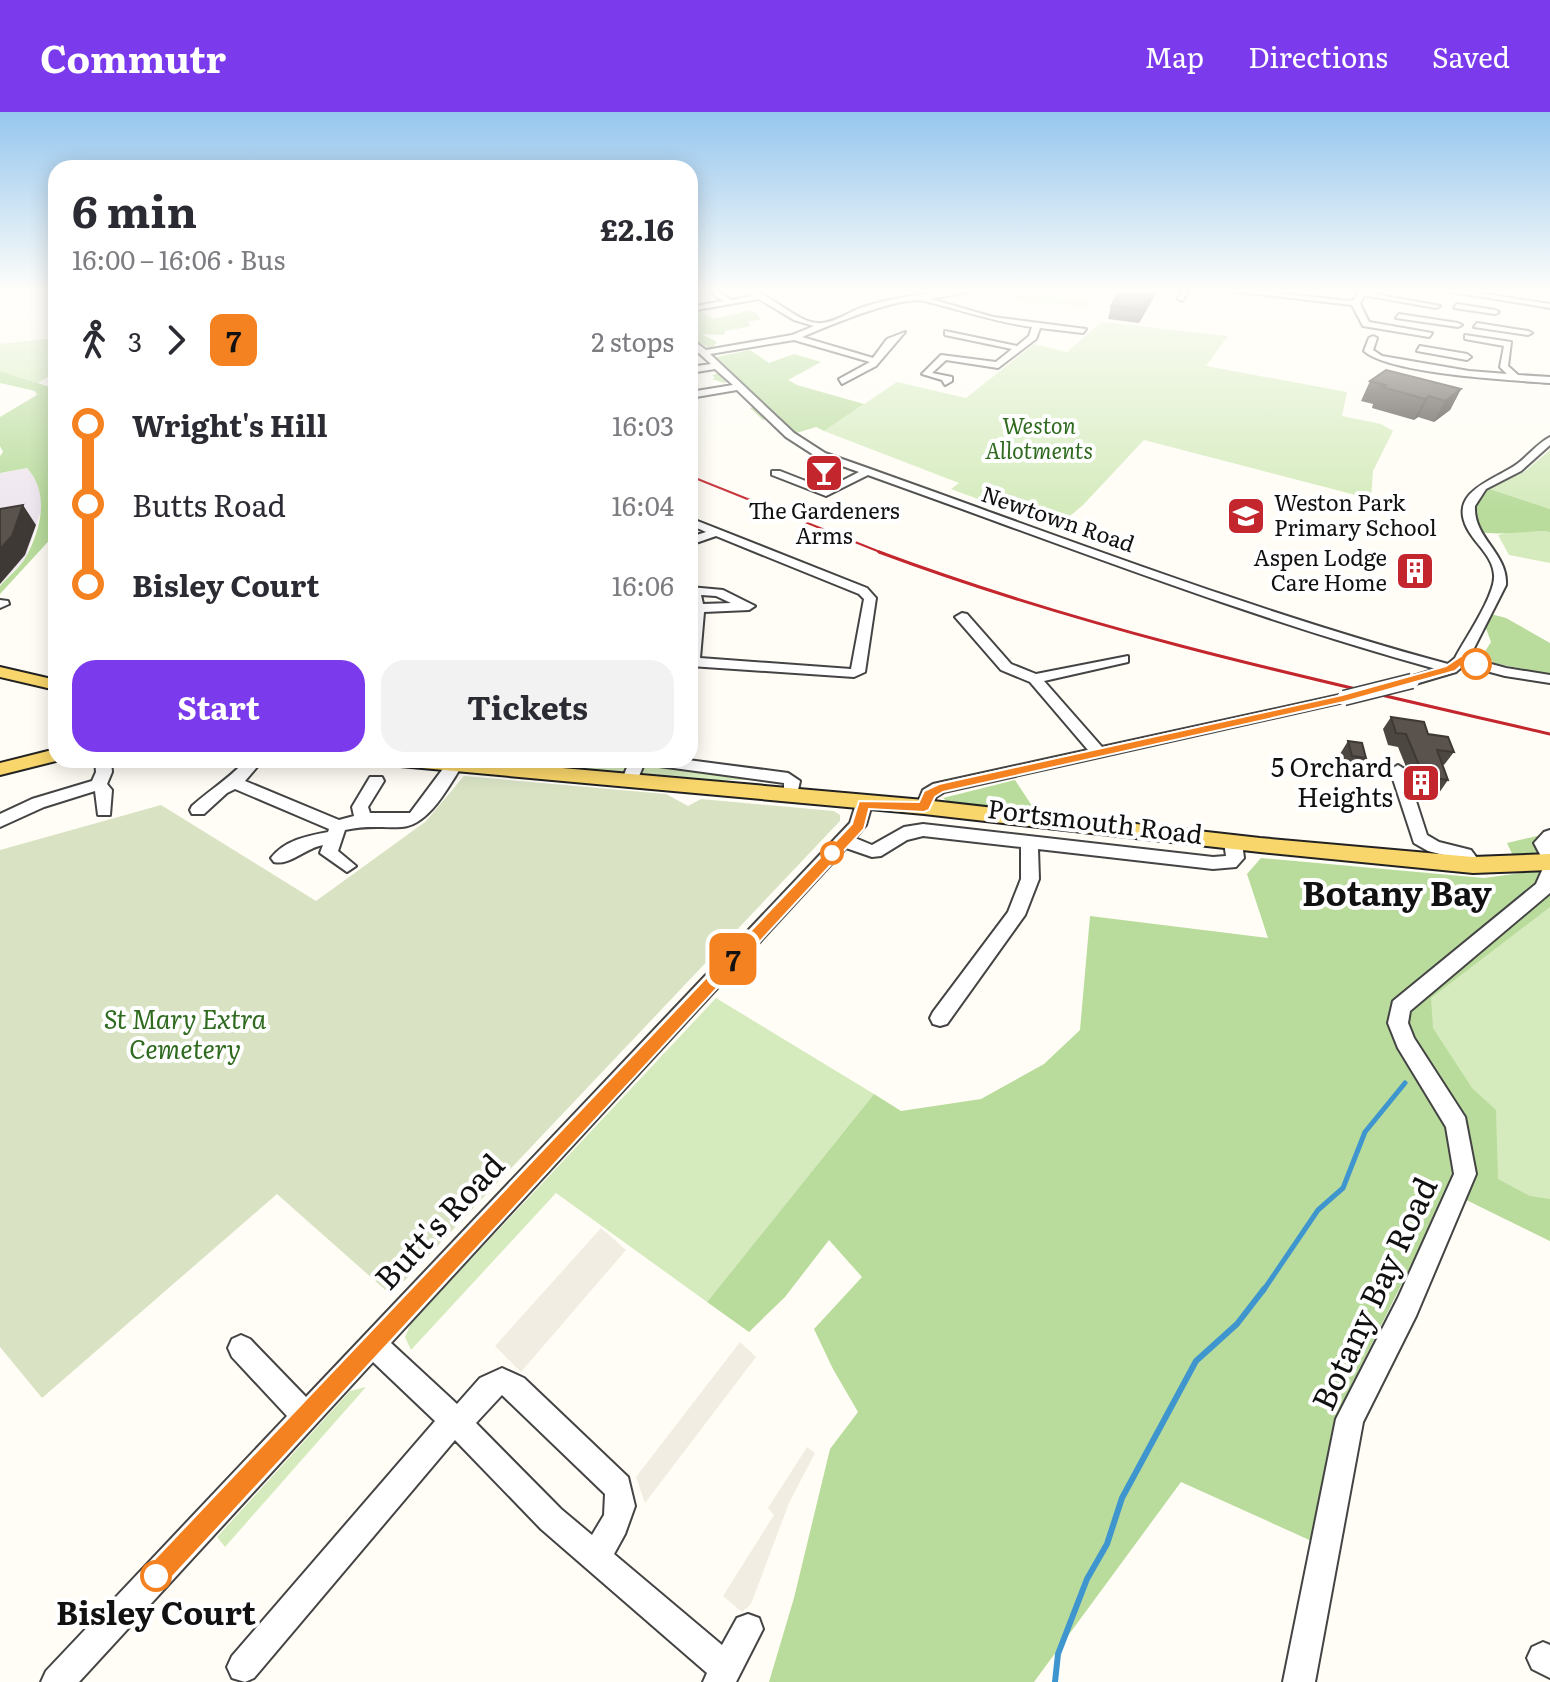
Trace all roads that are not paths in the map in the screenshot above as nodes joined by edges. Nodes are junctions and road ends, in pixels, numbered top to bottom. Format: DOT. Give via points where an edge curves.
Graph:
graph roads {
  1 [pos="713,362"];
  2 [pos="874,362"];
  3 [pos="938,362"];
  4 [pos="980,362"];
  5 [pos="1001,362"];
  6 [pos="1405,362"];
  7 [pos="1435,362"];
  8 [pos="1505,362"];
  9 [pos="717,366"];
  10 [pos="1433,368"];
  11 [pos="698,369"];
  12 [pos="911,371"];
  13 [pos="926,374"];
  14 [pos="1514,376"];
  15 [pos="829,378"];
  16 [pos="949,379"];
  17 [pos="1550,380"];
  18 [pos="842,381"];
  19 [pos="853,384"];
  20 [pos="739,387"];
  21 [pos="698,394"];
  22 [pos="1550,440"];
  23 [pos="776,473"];
  24 [pos="865,473"];
  25 [pos="698,524"];
  26 [pos="716,532"];
  27 [pos="698,538"];
  28 [pos="698,587"];
  29 [pos="698,608"];
  30 [pos="966,622"];
  31 [pos="1123,659"];
  32 [pos="698,663"];
  33 [pos="1456,664"];
  34 [pos="0,672"];
  35 [pos="1035,679"];
  36 [pos="1550,679"];
  37 [pos="48,681"];
  38 [pos="1098,752"];
  39 [pos="48,757"];
  40 [pos="698,766"];
  41 [pos="453,768"];
  42 [pos="476,768"];
  43 [pos="635,768"];
  44 [pos="0,769"];
  45 [pos="1398,770"];
  46 [pos="239,776"];
  47 [pos="102,777"];
  48 [pos="376,781"];
  49 [pos="629,782"];
  50 [pos="790,795"];
  51 [pos="864,804"];
  52 [pos="924,807"];
  53 [pos="198,810"];
  54 [pos="104,811"];
  55 [pos="363,820"];
  56 [pos="0,821"];
  57 [pos="333,836"];
  58 [pos="1550,836"];
  59 [pos="844,840"];
  60 [pos="1029,842"];
  61 [pos="1233,842"];
  62 [pos="280,858"];
  63 [pos="1550,860"];
  64 [pos="1473,865"];
  65 [pos="347,866"];
  66 [pos="1550,871"];
  67 [pos="940,1018"];
  68 [pos="373,1344"];
  69 [pos="241,1348"];
  70 [pos="305,1415"];
  71 [pos="456,1422"];
  72 [pos="595,1557"];
  73 [pos="748,1629"];
  74 [pos="243,1667"];
  75 [pos="723,1676"];
  76 [pos="57,1682"];
  77 [pos="1299,1682"];
  1 -- 9 [label="street, Newtown Road"];
  2 -- 18 [label="street"];
  3 -- 13 [label="street"];
  4 -- 5 [label="street"];
  6 -- 10 [label="street"];
  7 -- 10 [label="street"];
  8 -- 14 [label="street"];
  9 -- 11 [label="street"];
  9 -- 20 [label="street, Newtown Road"];
  10 -- 14 [label="street"];
  12 -- 13 [label="street"];
  13 -- 16 [label="street"];
  14 -- 17 [label="street"];
  15 -- 18 [label="street"];
  18 -- 19 [label="street"];
  20 -- 21 [label="street"];
  20 -- 24 [label="street, Newtown Road" via="800,444"];
  22 -- 33 [label="street" via="1516,470 1485,484 1470,504 1470,521 1496,558 1502,580"];
  23 -- 24 [label="street" via="827,496"];
  24 -- 33 [label="street, Newtown Road" via="1267,612"];
  25 -- 26 [label="street"];
  26 -- 27 [label="street"];
  26 -- 32 [label="street" via="869,595 860,669 848,674"];
  28 -- 29 [label="street" via="749,606"];
  30 -- 35 [label="street" via="1006,667"];
  31 -- 35 [label="street"];
  33 -- 36 [label="street, Newtown Road"];
  33 -- 38 [label="street, bridge" via="1344,698"];
  34 -- 37 [label="main road"];
  35 -- 38 [label="street"];
  38 -- 52 [label="street" via="939,788 929,794"];
  39 -- 44 [label="main road"];
  40 -- 50 [label="street" via="788,778"];
  41 -- 55 [label="street" via="416,817"];
  42 -- 49 [label="main road, Portsmouth Road"];
  43 -- 49 [label="street"];
  45 -- 64 [label="street" via="1420,839 1465,854"];
  46 -- 53 [label="street"];
  46 -- 57 [label="street"];
  47 -- 54 [label="street"];
  47 -- 56 [label="street"];
  48 -- 55 [label="street" via="360,807"];
  49 -- 50 [label="main road, Portsmouth Road"];
  50 -- 51 [label="main road, Portsmouth Road"];
  51 -- 52 [label="main road, Portsmouth Road"];
  51 -- 59 [label="street, Butt's Road" via="858,825"];
  52 -- 61 [label="main road, Portsmouth Road"];
  55 -- 57 [label="street"];
  57 -- 62 [label="street" via="305,842"];
  57 -- 65 [label="street" via="329,853"];
  58 -- 63 [label="street" via="1543,843"];
  59 -- 60 [label="street, Portsmouth Road" via="872,852 889,847 910,830"];
  59 -- 68 [label="street, Butt's Road"];
  60 -- 61 [label="street, Portsmouth Road" via="1213,863 1235,858"];
  60 -- 67 [label="street" via="1030,879 1016,915"];
  61 -- 64 [label="main road, Portsmouth Road"];
  63 -- 64 [label="main road, Portsmouth Road"];
  66 -- 77 [label="street, Botany Bay Road" via="1544,888 1400,1007 1398,1023 1405,1042 1457,1124 1465,1174 1407,1307 1350,1419"];
  68 -- 70 [label="street, Butt's Road"];
  68 -- 71 [label="street"];
  69 -- 70 [label="street"];
  70 -- 76 [label="street, Butt's Road"];
  71 -- 72 [label="street"];
  71 -- 72 [label="street" via="489,1387 502,1381 515,1387 618,1487 620,1517"];
  71 -- 74 [label="street"];
  72 -- 75 [label="street"];
  73 -- 75 [label="street"];
}
